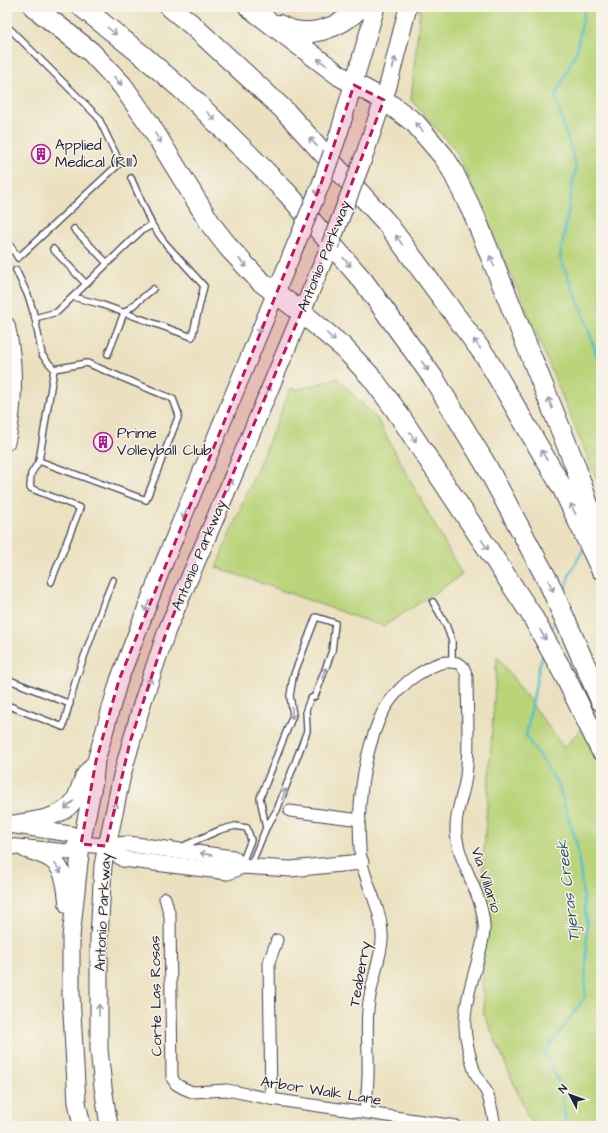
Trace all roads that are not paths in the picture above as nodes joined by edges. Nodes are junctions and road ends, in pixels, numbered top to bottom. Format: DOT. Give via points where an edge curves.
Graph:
graph roads {
  1 [pos="34,7"];
  2 [pos="82,7"];
  3 [pos="170,7"];
  4 [pos="361,7"];
  5 [pos="376,7"];
  6 [pos="408,7"];
  7 [pos="252,9"];
  8 [pos="7,26"];
  9 [pos="354,85"];
  10 [pos="384,100"];
  11 [pos="131,178"];
  12 [pos="152,225"];
  13 [pos="74,229"];
  14 [pos="7,240"];
  15 [pos="53,249"];
  16 [pos="107,264"];
  17 [pos="16,270"];
  18 [pos="86,284"];
  19 [pos="153,289"];
  20 [pos="275,292"];
  21 [pos="73,297"];
  22 [pos="301,312"];
  23 [pos="124,313"];
  24 [pos="35,318"];
  25 [pos="7,324"];
  26 [pos="108,354"];
  27 [pos="54,369"];
  28 [pos="7,442"];
  29 [pos="39,461"];
  30 [pos="601,546"];
  31 [pos="601,569"];
  32 [pos="113,580"];
  33 [pos="51,582"];
  34 [pos="433,602"];
  35 [pos="456,663"];
  36 [pos="7,679"];
  37 [pos="601,701"];
  38 [pos="70,704"];
  39 [pos="7,705"];
  40 [pos="601,750"];
  41 [pos="96,761"];
  42 [pos="290,811"];
  43 [pos="360,820"];
  44 [pos="7,825"];
  45 [pos="266,828"];
  46 [pos="81,844"];
  47 [pos="7,846"];
  48 [pos="106,846"];
  49 [pos="26,849"];
  50 [pos="175,850"];
  51 [pos="361,862"];
  52 [pos="246,866"];
  53 [pos="165,898"];
  54 [pos="71,936"];
  55 [pos="277,940"];
  56 [pos="183,1088"];
  57 [pos="271,1099"];
  58 [pos="365,1112"];
  59 [pos="82,1126"];
  60 [pos="108,1126"];
  61 [pos="456,1126"];
  62 [pos="495,1126"];
  1 -- 20 [label="highway, one-way" via="91,52 122,85 148,122 212,226 260,281"];
  2 -- 37 [label="highway, one-way" via="194,100 288,194 364,282 434,379 486,465 533,551"];
  31 -- 3 [label="highway, one-way" via="563,489 486,357 386,222 284,110"];
  4 -- 7 [label="highway" via="335,25 310,32 282,27"];
  5 -- 9 [label="main road, Antonio Parkway"];
  10 -- 6 [label="main road, Antonio Parkway, one-way"];
  9 -- 7 [label="highway, one-way"];
  8 -- 14 [label="lane" via="98,117 120,163 18,258"];
  9 -- 10 [label="highway"];
  9 -- 20 [label="main road, Antonio Parkway, one-way, bridge" via="321,184"];
  10 -- 22 [label="main road, Antonio Parkway, bridge"];
  30 -- 10 [label="highway, one-way" via="575,465 474,217 452,170 416,123"];
  11 -- 12 [label="lane"];
  12 -- 16 [label="lane" via="141,231"];
  12 -- 23 [label="lane" via="204,286 192,337"];
  13 -- 16 [label="lane"];
  15 -- 18 [label="lane"];
  16 -- 18 [label="lane"];
  17 -- 24 [label="lane"];
  18 -- 21 [label="lane"];
  19 -- 23 [label="lane"];
  20 -- 22 [label="highway"];
  20 -- 41 [label="main road, Antonio Parkway, one-way" via="161,570 119,680"];
  21 -- 23 [label="lane"];
  21 -- 24 [label="lane" via="57,312"];
  22 -- 40 [label="highway, one-way" via="344,348 395,408 531,614"];
  48 -- 22 [label="main road, Antonio Parkway, one-way" via="130,742 165,636"];
  23 -- 26 [label="lane"];
  24 -- 27 [label="lane" via="42,355"];
  25 -- 28 [label="street" via="13,358 14,388"];
  27 -- 29 [label="lane"];
  27 -- 29 [label="lane" via="86,363 173,399 180,415 146,500"];
  29 -- 33 [label="lane" via="31,474 30,488 80,508"];
  32 -- 38 [label="lane" via="76,679"];
  34 -- 35 [label="lane, Via Villario" via="446,625"];
  35 -- 43 [label="street, Teaberry" via="444,662 431,666 402,687 391,700 380,719 372,744 364,775"];
  35 -- 62 [label="street, Via Villario" via="464,668 466,677 468,760 457,812 456,830 459,849 481,905 484,925 483,944 467,1004 465,1028 474,1071 486,1091"];
  36 -- 38 [label="lane"];
  38 -- 39 [label="lane" via="63,727"];
  41 -- 44 [label="main road, one-way" via="83,778 79,792 70,806 44,819"];
  41 -- 46 [label="main road, Antonio Parkway"];
  42 -- 43 [label="street"];
  43 -- 51 [label="street, Teaberry"];
  44 -- 46 [label="street" via="71,834"];
  45 -- 45 [label="lane, one-way" via="277,810 307,731 306,710 310,699 315,696 332,651 335,623 316,617 293,677 290,696 293,716 260,798"];
  45 -- 52 [label="lane"];
  46 -- 48 [label="street"];
  46 -- 49 [label="street" via="68,852"];
  46 -- 54 [label="main road, Antonio Parkway"];
  47 -- 49 [label="street"];
  48 -- 50 [label="street" via="128,844"];
  48 -- 52 [label="street" via="123,859 228,872"];
  60 -- 48 [label="main road, Antonio Parkway, one-way" via="99,1049 99,938"];
  49 -- 54 [label="main road, one-way" via="53,860 63,874"];
  52 -- 50 [label="street, one-way" via="233,858"];
  50 -- 52 [label="lane" via="220,830 235,826 247,828 250,840"];
  51 -- 52 [label="street" via="291,869"];
  51 -- 58 [label="street, Teaberry" via="378,910 382,941 368,1011"];
  53 -- 56 [label="street, Corte Las Rosas" via="170,916 172,1078"];
  54 -- 59 [label="main road, Antonio Parkway" via="71,995 77,1102"];
  55 -- 57 [label="street" via="269,962"];
  56 -- 57 [label="street, Arbor Walk Lane" via="192,1092 227,1090"];
  57 -- 58 [label="street, Arbor Walk Lane"];
  58 -- 61 [label="street, Arbor Walk Lane"];
}
